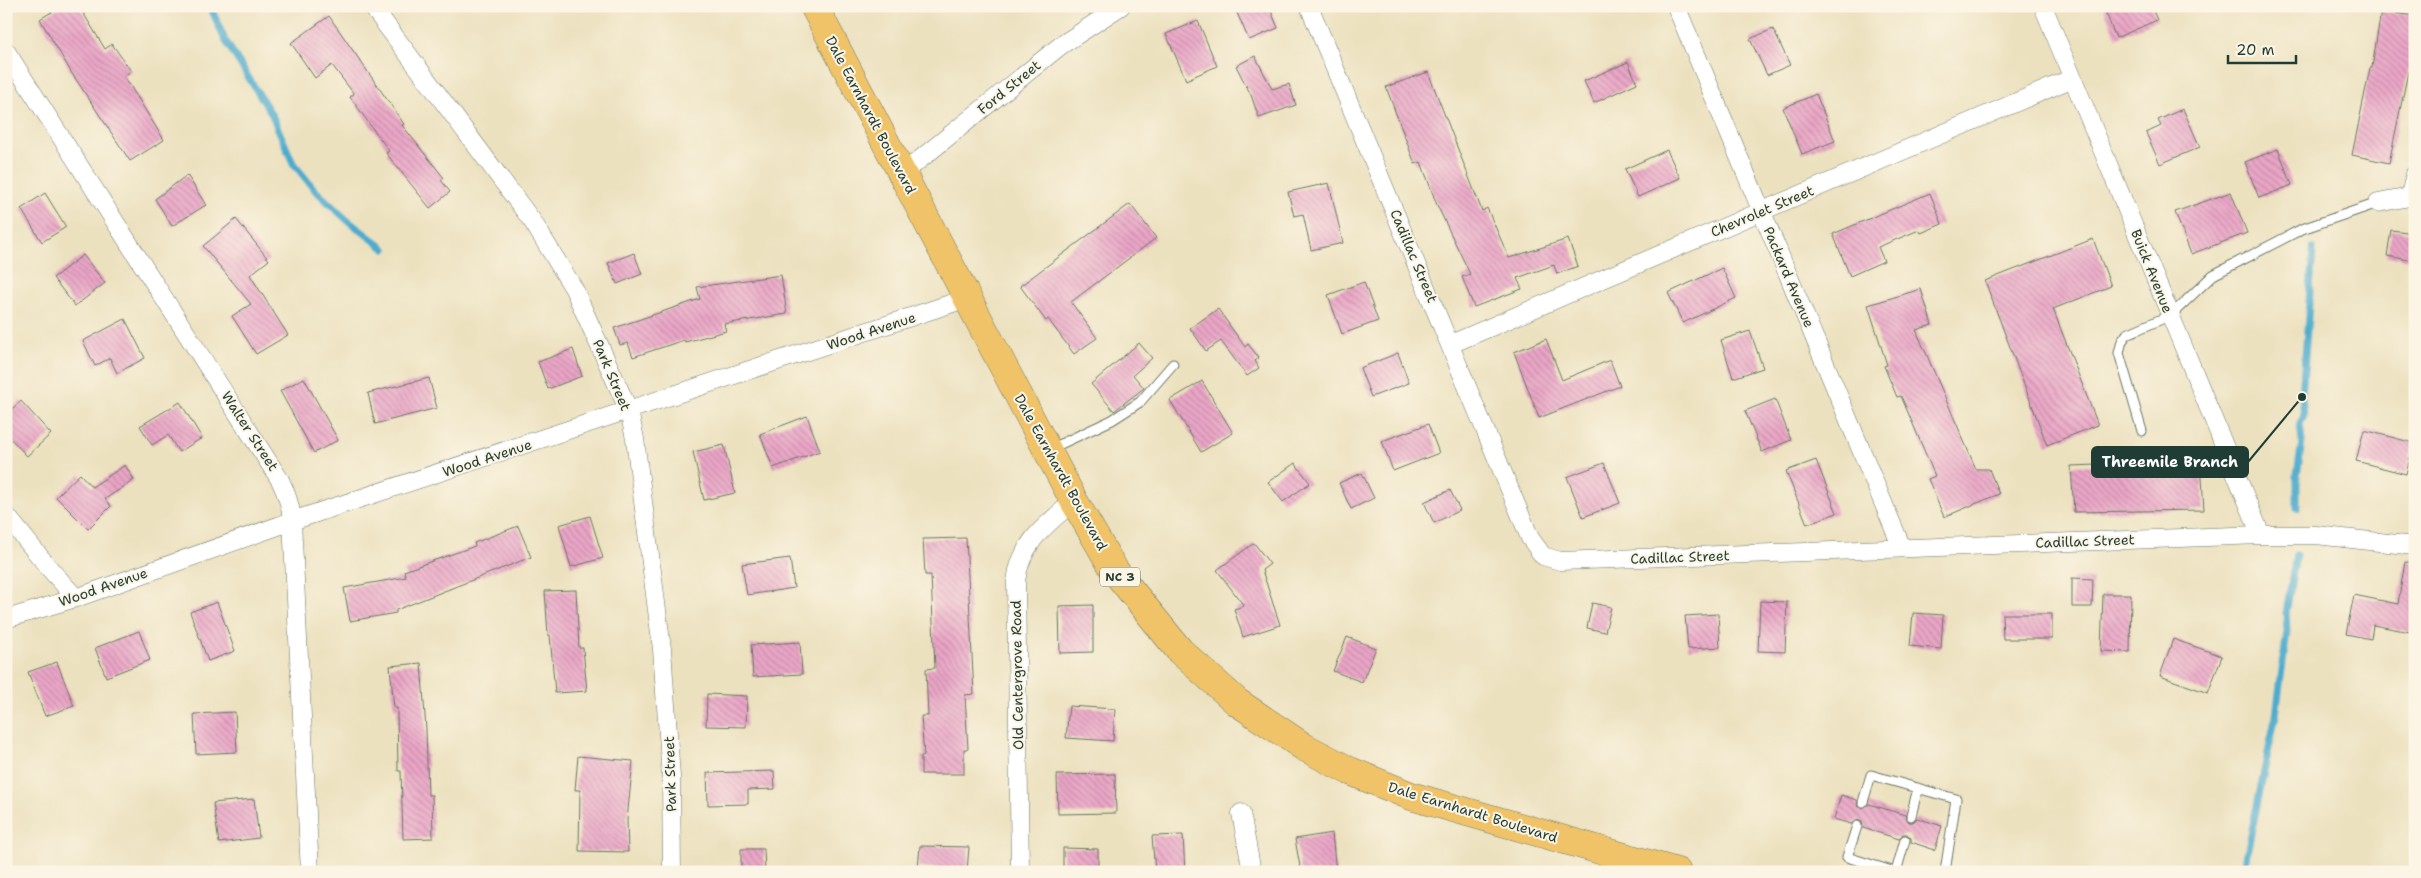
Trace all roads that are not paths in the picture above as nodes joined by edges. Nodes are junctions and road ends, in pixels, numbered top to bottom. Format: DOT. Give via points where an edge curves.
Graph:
graph roads {
  1 [pos="372,6"];
  2 [pos="814,6"];
  3 [pos="1120,6"];
  4 [pos="1309,6"];
  5 [pos="1676,6"];
  6 [pos="2043,6"];
  7 [pos="6,51"];
  8 [pos="2073,78"];
  9 [pos="902,174"];
  10 [pos="2415,174"];
  11 [pos="2412,196"];
  12 [pos="2378,203"];
  13 [pos="1762,211"];
  14 [pos="968,298"];
  15 [pos="2171,315"];
  16 [pos="1450,344"];
  17 [pos="1173,364"];
  18 [pos="629,412"];
  19 [pos="2142,431"];
  20 [pos="1047,450"];
  21 [pos="1074,501"];
  22 [pos="6,515"];
  23 [pos="292,521"];
  24 [pos="2261,535"];
  25 [pos="2415,546"];
  26 [pos="1902,548"];
  27 [pos="76,598"];
  28 [pos="6,619"];
  29 [pos="1918,788"];
  30 [pos="1863,802"];
  31 [pos="1241,812"];
  32 [pos="1911,816"];
  33 [pos="1857,826"];
  34 [pos="1904,840"];
  35 [pos="310,872"];
  36 [pos="672,872"];
  37 [pos="1020,872"];
  38 [pos="1252,872"];
  39 [pos="1677,872"];
  40 [pos="1896,872"];
  41 [pos="1945,872"];
  1 -- 18 [label="street, Park Street" via="533,222 574,289"];
  2 -- 9 [label="main road, Dale Earnhardt Boulevard / NC 3"];
  3 -- 9 [label="street, Ford Street" via="1060,46"];
  4 -- 16 [label="street, Cadillac Street"];
  5 -- 13 [label="street, Packard Avenue"];
  6 -- 8 [label="street, Buick Avenue"];
  7 -- 23 [label="street, Walter Street" via="280,480 290,505"];
  8 -- 13 [label="street, Chevrolet Street"];
  8 -- 15 [label="street, Buick Avenue"];
  9 -- 14 [label="main road, Dale Earnhardt Boulevard / NC 3"];
  10 -- 11 [label="street"];
  11 -- 12 [label="street"];
  12 -- 15 [label="lane" via="2302,229 2213,275"];
  13 -- 16 [label="street, Chevrolet Street"];
  13 -- 26 [label="street, Packard Avenue"];
  14 -- 18 [label="street, Wood Avenue"];
  14 -- 20 [label="main road, Dale Earnhardt Boulevard / NC 3"];
  15 -- 19 [label="lane" via="2127,334 2122,341 2119,353"];
  15 -- 24 [label="street, Buick Avenue"];
  16 -- 26 [label="street, Cadillac Street" via="1530,538 1543,556 1560,561"];
  17 -- 20 [label="lane" via="1140,402 1112,420"];
  18 -- 23 [label="street, Wood Avenue"];
  18 -- 36 [label="street, Park Street" via="662,648 671,777"];
  20 -- 21 [label="main road, Dale Earnhardt Boulevard / NC 3"];
  21 -- 37 [label="street, Old Centergrove Road" via="1035,535 1018,564"];
  21 -- 39 [label="main road, Dale Earnhardt Boulevard / NC 3" via="1115,571 1180,651 1237,702 1304,747 1350,771 1411,796"];
  22 -- 27 [label="street"];
  23 -- 27 [label="street, Wood Avenue"];
  23 -- 35 [label="street, Walter Street"];
  24 -- 25 [label="street, Cadillac Street" via="2316,535"];
  24 -- 26 [label="street, Cadillac Street"];
  27 -- 28 [label="street, Wood Avenue"];
  29 -- 30 [label="lane" via="1871,775"];
  29 -- 32 [label="lane"];
  29 -- 41 [label="lane" via="1956,799"];
  31 -- 38 [label="street"];
  33 -- 40 [label="lane" via="1847,857"];
  34 -- 40 [label="lane"];
}
